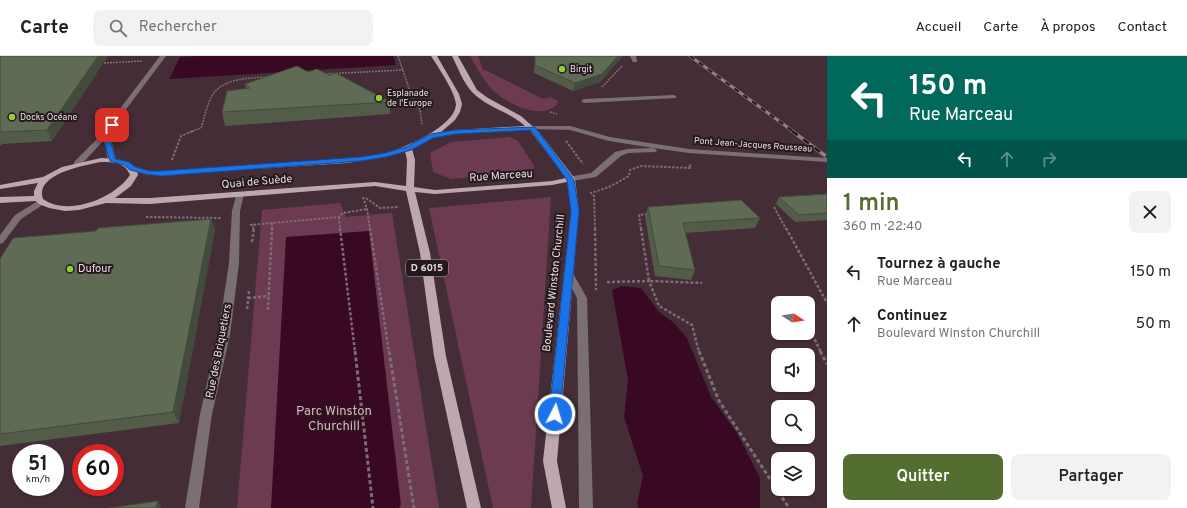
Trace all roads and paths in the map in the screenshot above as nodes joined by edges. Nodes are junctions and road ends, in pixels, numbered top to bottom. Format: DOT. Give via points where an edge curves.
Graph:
graph roads {
  1 [pos="163,56"];
  2 [pos="398,56"];
  3 [pos="434,56"];
  4 [pos="455,56"];
  5 [pos="634,58"];
  6 [pos="147,60"];
  7 [pos="104,63"];
  8 [pos="403,70"];
  9 [pos="319,74"];
  10 [pos="274,77"];
  11 [pos="674,97"];
  12 [pos="584,101"];
  13 [pos="556,127"];
  14 [pos="533,128"];
  15 [pos="421,130"];
  16 [pos="106,134"];
  17 [pos="431,136"];
  18 [pos="408,148"];
  19 [pos="677,149"];
  20 [pos="112,160"];
  21 [pos="827,160"];
  22 [pos="77,164"];
  23 [pos="132,168"];
  24 [pos="166,172"];
  25 [pos="593,175"];
  26 [pos="46,179"];
  27 [pos="571,180"];
  28 [pos="363,184"];
  29 [pos="0,187"];
  30 [pos="609,187"];
  31 [pos="410,189"];
  32 [pos="591,193"];
  33 [pos="240,194"];
  34 [pos="0,200"];
  35 [pos="40,200"];
  36 [pos="105,200"];
  37 [pos="774,207"];
  38 [pos="366,210"];
  39 [pos="655,213"];
  40 [pos="146,217"];
  41 [pos="339,217"];
  42 [pos="272,222"];
  43 [pos="254,224"];
  44 [pos="0,240"];
  45 [pos="234,242"];
  46 [pos="568,272"];
  47 [pos="649,281"];
  48 [pos="607,282"];
  49 [pos="702,283"];
  50 [pos="269,296"];
  51 [pos="248,298"];
  52 [pos="827,303"];
  53 [pos="268,310"];
  54 [pos="815,340"];
  55 [pos="827,364"];
  56 [pos="192,508"];
  57 [pos="373,508"];
  58 [pos="414,508"];
  59 [pos="474,508"];
  60 [pos="559,508"];
  61 [pos="586,508"];
  62 [pos="789,508"];
  1 -- 16 [label="street"];
  2 -- 8 [label="path"];
  3 -- 17 [label="main road" via="459,104 453,119"];
  4 -- 14 [label="main road, Boulevard Winston Churchill" via="475,91"];
  5 -- 12 [label="path" via="621,66 601,88"];
  6 -- 7 [label="path"];
  8 -- 9 [label="path"];
  8 -- 15 [label="path" via="415,106 420,109"];
  10 -- 24 [label="path" via="237,81 222,86 214,93 201,128 181,136 177,151"];
  11 -- 12 [label="street"];
  13 -- 14 [label="street"];
  13 -- 19 [label="street, Pont Jean-Jacques Rousseau" via="570,128 609,139"];
  13 -- 25 [label="path"];
  14 -- 17 [label="main road" via="455,132"];
  14 -- 27 [label="main road, Boulevard Winston Churchill"];
  16 -- 20 [label="street"];
  16 -- 22 [label="street"];
  17 -- 18 [label="main road"];
  18 -- 24 [label="main road, Quai de Suède" via="386,155 347,161"];
  18 -- 31 [label="main road, D 6015" via="411,160"];
  19 -- 21 [label="street, Pont Jean-Jacques Rousseau"];
  19 -- 25 [label="street, Pont Jean-Jacques Rousseau" via="627,151 614,157"];
  20 -- 22 [label="main road"];
  20 -- 23 [label="main road, Quai de Suède" via="126,163"];
  22 -- 26 [label="main road"];
  23 -- 24 [label="main road, Quai de Suède" via="149,173"];
  23 -- 36 [label="main road" via="134,175 131,183"];
  25 -- 27 [label="street, Rue Marceau"];
  26 -- 29 [label="main road"];
  26 -- 35 [label="main road" via="37,192"];
  27 -- 31 [label="main road, Rue Marceau" via="435,192"];
  27 -- 46 [label="main road, Boulevard Winston Churchill" via="575,211"];
  28 -- 31 [label="main road, Quai de Suède"];
  28 -- 33 [label="main road, Quai de Suède"];
  28 -- 38 [label="path" via="362,196"];
  30 -- 32 [label="path"];
  31 -- 59 [label="main road, D 6015" via="425,253 440,356"];
  33 -- 36 [label="main road, Quai de Suède" via="150,201"];
  33 -- 45 [label="street, Rue des Briquetiers"];
  34 -- 35 [label="main road"];
  35 -- 36 [label="main road" via="50,206 62,208"];
  35 -- 44 [label="street" via="18,218"];
  37 -- 52 [label="path"];
  38 -- 41 [label="path" via="343,213"];
  38 -- 58 [label="path"];
  39 -- 47 [label="path" via="639,215"];
  40 -- 45 [label="path" via="224,218"];
  41 -- 42 [label="path"];
  41 -- 57 [label="path"];
  42 -- 43 [label="path"];
  42 -- 50 [label="path"];
  45 -- 56 [label="street, Rue des Briquetiers" via="234,263 224,334 206,414"];
  46 -- 60 [label="main road, Boulevard Winston Churchill" via="550,461"];
  46 -- 61 [label="street" via="582,298"];
  47 -- 48 [label="path"];
  47 -- 49 [label="path"];
  47 -- 62 [label="path" via="659,306 692,325 698,349 718,401"];
  50 -- 51 [label="path"];
  50 -- 53 [label="path"];
  54 -- 55 [label="path"];
}
